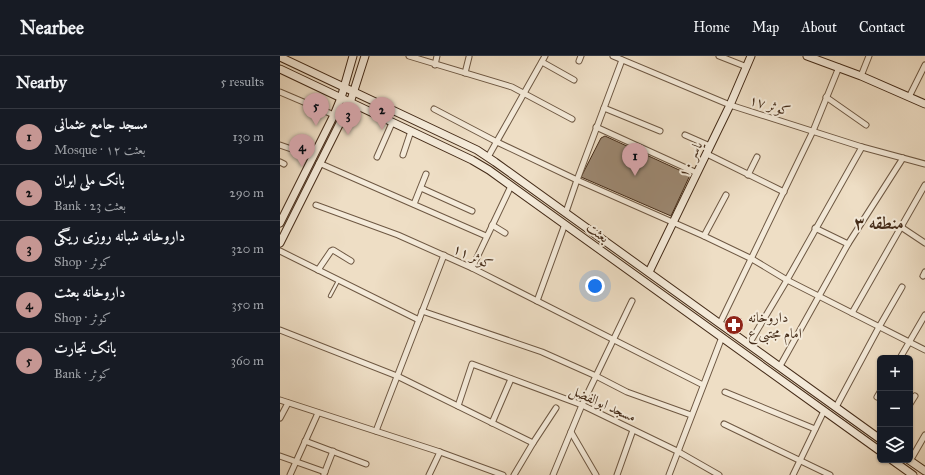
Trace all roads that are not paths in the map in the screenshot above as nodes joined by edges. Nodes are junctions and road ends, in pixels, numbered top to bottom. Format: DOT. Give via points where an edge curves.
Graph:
graph roads {
  1 [pos="353,56"];
  2 [pos="365,56"];
  3 [pos="409,56"];
  4 [pos="437,56"];
  5 [pos="545,56"];
  6 [pos="613,56"];
  7 [pos="719,56"];
  8 [pos="751,56"];
  9 [pos="807,56"];
  10 [pos="869,56"];
  11 [pos="280,57"];
  12 [pos="469,57"];
  13 [pos="622,60"];
  14 [pos="542,62"];
  15 [pos="435,65"];
  16 [pos="746,66"];
  17 [pos="925,66"];
  18 [pos="839,67"];
  19 [pos="280,69"];
  20 [pos="465,73"];
  21 [pos="861,76"];
  22 [pos="574,80"];
  23 [pos="344,87"];
  24 [pos="280,92"];
  25 [pos="354,92"];
  26 [pos="523,94"];
  27 [pos="826,97"];
  28 [pos="909,97"];
  29 [pos="341,98"];
  30 [pos="350,103"];
  31 [pos="925,104"];
  32 [pos="730,105"];
  33 [pos="604,108"];
  34 [pos="434,109"];
  35 [pos="334,115"];
  36 [pos="572,118"];
  37 [pos="392,122"];
  38 [pos="866,125"];
  39 [pos="596,127"];
  40 [pos="411,131"];
  41 [pos="660,131"];
  42 [pos="812,131"];
  43 [pos="685,135"];
  44 [pos="497,142"];
  45 [pos="280,145"];
  46 [pos="710,146"];
  47 [pos="862,147"];
  48 [pos="303,153"];
  49 [pos="707,154"];
  50 [pos="403,155"];
  51 [pos="378,157"];
  52 [pos="488,157"];
  53 [pos="757,157"];
  54 [pos="903,158"];
  55 [pos="319,163"];
  56 [pos="925,164"];
  57 [pos="697,173"];
  58 [pos="426,174"];
  59 [pos="748,175"];
  60 [pos="577,180"];
  61 [pos="925,185"];
  62 [pos="511,186"];
  63 [pos="421,188"];
  64 [pos="784,192"];
  65 [pos="726,194"];
  66 [pos="549,200"];
  67 [pos="414,204"];
  68 [pos="316,205"];
  69 [pos="543,208"];
  70 [pos="472,211"];
  71 [pos="283,212"];
  72 [pos="566,212"];
  73 [pos="673,221"];
  74 [pos="280,223"];
  75 [pos="565,224"];
  76 [pos="492,225"];
  77 [pos="901,227"];
  78 [pos="815,228"];
  79 [pos="505,233"];
  80 [pos="486,236"];
  81 [pos="704,236"];
  82 [pos="280,243"];
  83 [pos="925,243"];
  84 [pos="848,244"];
  85 [pos="280,251"];
  86 [pos="444,256"];
  87 [pos="752,260"];
  88 [pos="350,261"];
  89 [pos="472,268"];
  90 [pos="318,270"];
  91 [pos="649,272"];
  92 [pos="338,280"];
  93 [pos="787,280"];
  94 [pos="902,287"];
  95 [pos="330,296"];
  96 [pos="820,296"];
  97 [pos="537,301"];
  98 [pos="632,301"];
  99 [pos="422,311"];
  100 [pos="852,312"];
  101 [pos="925,315"];
  102 [pos="419,320"];
  103 [pos="720,323"];
  104 [pos="879,327"];
  105 [pos="280,330"];
  106 [pos="722,337"];
  107 [pos="614,340"];
  108 [pos="910,342"];
  109 [pos="749,344"];
  110 [pos="925,350"];
  111 [pos="902,355"];
  112 [pos="780,366"];
  113 [pos="397,376"];
  114 [pos="596,376"];
  115 [pos="511,379"];
  116 [pos="703,385"];
  117 [pos="725,392"];
  118 [pos="280,400"];
  119 [pos="288,403"];
  120 [pos="582,405"];
  121 [pos="458,406"];
  122 [pos="836,407"];
  123 [pos="556,408"];
  124 [pos="824,411"];
  125 [pos="318,413"];
  126 [pos="692,415"];
  127 [pos="280,418"];
  128 [pos="492,423"];
  129 [pos="724,424"];
  130 [pos="815,429"];
  131 [pos="633,430"];
  132 [pos="376,431"];
  133 [pos="571,432"];
  134 [pos="925,435"];
  135 [pos="877,436"];
  136 [pos="305,441"];
  137 [pos="533,443"];
  138 [pos="877,449"];
  139 [pos="333,451"];
  140 [pos="677,451"];
  141 [pos="440,452"];
  142 [pos="913,455"];
  143 [pos="280,456"];
  144 [pos="800,460"];
  145 [pos="296,462"];
  146 [pos="913,462"];
  147 [pos="897,463"];
  148 [pos="366,464"];
  149 [pos="925,471"];
  150 [pos="488,472"];
  151 [pos="325,474"];
  152 [pos="290,475"];
  153 [pos="429,475"];
  154 [pos="503,475"];
  155 [pos="514,475"];
  156 [pos="553,475"];
  157 [pos="596,475"];
  158 [pos="617,475"];
  159 [pos="669,475"];
  160 [pos="719,475"];
  161 [pos="793,475"];
  162 [pos="830,475"];
  163 [pos="913,475"];
  1 -- 23 [label="main road"];
  2 -- 25 [label="main road"];
  3 -- 15 [label="street"];
  4 -- 15 [label="street"];
  5 -- 14 [label="street"];
  6 -- 13 [label="street, کوثر ۱۷"];
  7 -- 16 [label="street"];
  8 -- 16 [label="main road, یاسر ۱۰"];
  9 -- 18 [label="main road"];
  10 -- 21 [label="street"];
  11 -- 23 [label="main road, بعثت"];
  12 -- 20 [label="street"];
  13 -- 32 [label="street, کوثر ۱۷"];
  13 -- 33 [label="street"];
  14 -- 22 [label="street"];
  14 -- 26 [label="street"];
  15 -- 20 [label="street"];
  16 -- 32 [label="main road, یاسر ۱۰"];
  17 -- 28 [label="street"];
  18 -- 21 [label="main road"];
  18 -- 27 [label="street"];
  19 -- 29 [label="main road, بعثت"];
  20 -- 26 [label="street" via="512,87"];
  21 -- 28 [label="main road"];
  23 -- 25 [label="main road, بعثت"];
  23 -- 29 [label="main road"];
  24 -- 35 [label="street"];
  25 -- 30 [label="main road"];
  25 -- 52 [label="main road, بعثت"];
  26 -- 36 [label="street"];
  26 -- 44 [label="street"];
  27 -- 38 [label="street"];
  27 -- 42 [label="street"];
  28 -- 31 [label="main road"];
  29 -- 30 [label="main road, بعثت"];
  29 -- 35 [label="main road"];
  30 -- 37 [label="main road, بعثت"];
  30 -- 55 [label="main road"];
  32 -- 42 [label="street, کوثر ۱۷"];
  32 -- 46 [label="main road, یاسر ۱۰"];
  33 -- 39 [label="street"];
  33 -- 41 [label="street"];
  34 -- 44 [label="street"];
  35 -- 71 [label="main road"];
  37 -- 40 [label="main road, بعثت"];
  37 -- 51 [label="street"];
  39 -- 57 [label="street"];
  39 -- 60 [label="street"];
  40 -- 50 [label="street"];
  40 -- 62 [label="main road, بعثت" via="472,160"];
  42 -- 47 [label="street, کوثر ۱۷"];
  42 -- 64 [label="street"];
  43 -- 46 [label="street"];
  44 -- 52 [label="street"];
  44 -- 60 [label="street"];
  45 -- 48 [label="street"];
  46 -- 49 [label="main road, یاسر ۱۰"];
  47 -- 54 [label="street, کوثر ۱۷"];
  47 -- 78 [label="street"];
  49 -- 57 [label="main road, یاسر ۱۰"];
  49 -- 59 [label="street"];
  52 -- 66 [label="main road, بعثت"];
  53 -- 59 [label="street"];
  54 -- 56 [label="street, کوثر ۱۷"];
  54 -- 84 [label="street"];
  55 -- 67 [label="street"];
  55 -- 82 [label="main road"];
  57 -- 73 [label="main road, یاسر ۱۰"];
  58 -- 63 [label="street"];
  59 -- 64 [label="street"];
  60 -- 72 [label="street"];
  60 -- 73 [label="street"];
  61 -- 77 [label="street"];
  62 -- 69 [label="main road, بعثت"];
  62 -- 76 [label="street"];
  63 -- 67 [label="street"];
  63 -- 70 [label="street"];
  64 -- 87 [label="street"];
  65 -- 81 [label="street"];
  66 -- 69 [label="main road"];
  66 -- 72 [label="main road, بعثت"];
  67 -- 80 [label="street"];
  68 -- 86 [label="street, کوثر ۱۱"];
  69 -- 75 [label="main road, بعثت"];
  71 -- 74 [label="main road"];
  72 -- 91 [label="main road, بعثت"];
  73 -- 81 [label="street"];
  73 -- 91 [label="main road, یاسر ۱۰"];
  75 -- 97 [label="street"];
  75 -- 106 [label="main road, بعثت"];
  76 -- 79 [label="street"];
  76 -- 80 [label="street"];
  77 -- 83 [label="street"];
  77 -- 100 [label="street"];
  78 -- 84 [label="street"];
  78 -- 93 [label="street"];
  80 -- 89 [label="street"];
  81 -- 87 [label="street"];
  84 -- 96 [label="street"];
  85 -- 90 [label="street"];
  86 -- 89 [label="street, کوثر ۱۱"];
  86 -- 99 [label="street"];
  87 -- 93 [label="street"];
  87 -- 103 [label="street"];
  88 -- 90 [label="street" via="333,250"];
  89 -- 97 [label="street, کوثر ۱۱"];
  90 -- 92 [label="street"];
  91 -- 103 [label="main road, بعثت"];
  92 -- 95 [label="lane"];
  92 -- 102 [label="street"];
  93 -- 96 [label="street"];
  93 -- 109 [label="street"];
  94 -- 104 [label="street"];
  96 -- 100 [label="street"];
  96 -- 112 [label="street"];
  97 -- 107 [label="street, کوثر ۱۱"];
  98 -- 107 [label="street"];
  99 -- 102 [label="street"];
  99 -- 114 [label="street" via="542,352"];
  100 -- 104 [label="street"];
  101 -- 108 [label="street"];
  102 -- 113 [label="street"];
  103 -- 109 [label="main road, بعثت"];
  104 -- 108 [label="street"];
  104 -- 122 [label="street"];
  105 -- 113 [label="street"];
  106 -- 116 [label="street"];
  106 -- 124 [label="main road, بعثت"];
  107 -- 114 [label="street"];
  107 -- 116 [label="street, کوثر ۱۱"];
  108 -- 110 [label="street"];
  108 -- 111 [label="street"];
  109 -- 112 [label="main road, بعثت"];
  112 -- 122 [label="main road, بعثت"];
  113 -- 121 [label="street"];
  113 -- 132 [label="street"];
  114 -- 120 [label="street"];
  114 -- 126 [label="street" via="627,392"];
  115 -- 120 [label="street, مسجد ابوالفضل"];
  115 -- 121 [label="street, مسجد ابوالفضل" via="472,364"];
  115 -- 128 [label="street"];
  116 -- 126 [label="street"];
  117 -- 130 [label="street"];
  118 -- 119 [label="street"];
  119 -- 125 [label="street"];
  119 -- 127 [label="street"];
  120 -- 131 [label="street, مسجد ابوالفضل"];
  120 -- 133 [label="street"];
  121 -- 128 [label="street"];
  122 -- 135 [label="main road, بعثت"];
  123 -- 137 [label="street"];
  124 -- 130 [label="street"];
  124 -- 138 [label="main road, بعثت"];
  125 -- 132 [label="street"];
  125 -- 136 [label="street"];
  126 -- 140 [label="street"];
  128 -- 137 [label="street"];
  129 -- 144 [label="street"];
  130 -- 144 [label="street"];
  131 -- 140 [label="street, مسجد ابوالفضل"];
  131 -- 158 [label="street"];
  132 -- 141 [label="street"];
  133 -- 156 [label="street"];
  133 -- 157 [label="street"];
  134 -- 142 [label="street"];
  136 -- 139 [label="street"];
  136 -- 145 [label="street"];
  137 -- 155 [label="street"];
  139 -- 148 [label="street"];
  139 -- 151 [label="street"];
  140 -- 159 [label="street"];
  140 -- 160 [label="street, مسجد ابوالفضل"];
  141 -- 150 [label="street"];
  141 -- 153 [label="street"];
  143 -- 145 [label="street"];
  144 -- 161 [label="street"];
  144 -- 162 [label="street"];
  145 -- 151 [label="street"];
  145 -- 152 [label="street"];
  146 -- 149 [label="main road"];
  147 -- 163 [label="main road"];
  150 -- 154 [label="street"];
}
